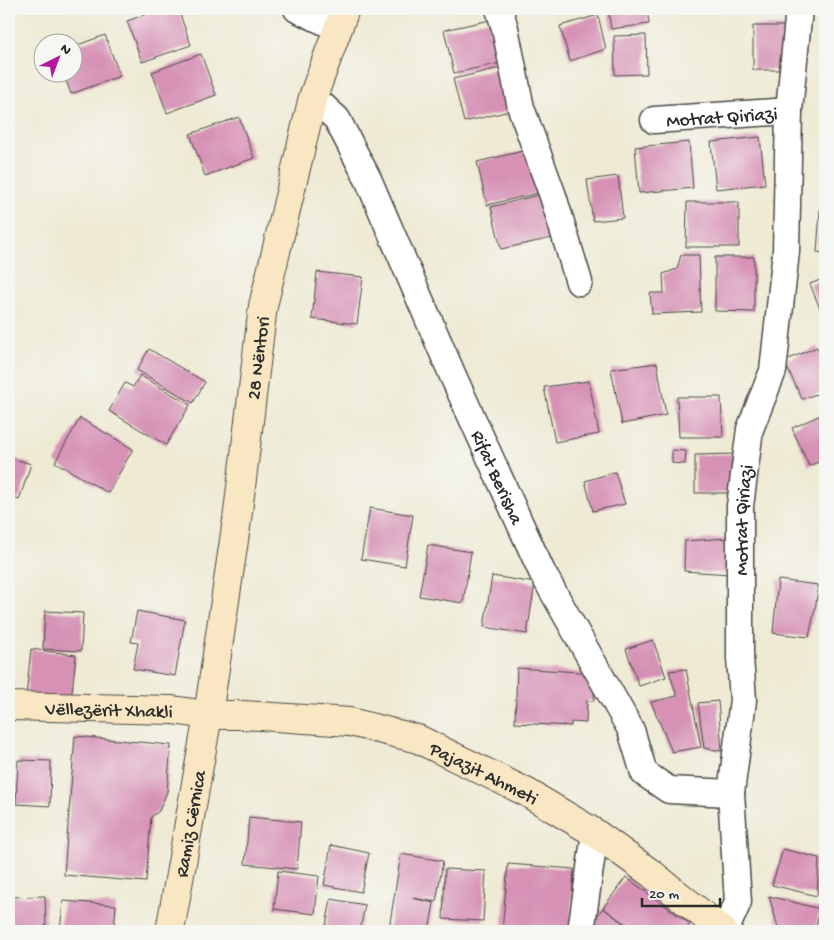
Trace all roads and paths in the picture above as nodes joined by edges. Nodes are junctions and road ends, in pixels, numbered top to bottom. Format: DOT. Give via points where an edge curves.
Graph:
graph roads {
  1 [pos="297,9"];
  2 [pos="499,9"];
  3 [pos="799,9"];
  4 [pos="342,18"];
  5 [pos="313,97"];
  6 [pos="789,111"];
  7 [pos="654,120"];
  8 [pos="579,282"];
  9 [pos="9,706"];
  10 [pos="208,715"];
  11 [pos="731,793"];
  12 [pos="595,833"];
  13 [pos="170,931"];
  14 [pos="581,931"];
  15 [pos="724,931"];
  1 -- 4 [label="street"];
  2 -- 8 [label="street" via="521,108"];
  3 -- 6 [label="street, Motrat Qiriazi"];
  4 -- 5 [label="street, 28 Nëntori"];
  5 -- 10 [label="street, 28 Nëntori" via="263,306 237,520"];
  5 -- 11 [label="street, Rifat Berisha" via="337,119 368,179 452,376 538,563 631,730 644,773 669,790"];
  6 -- 7 [label="street, Motrat Qiriazi"];
  6 -- 11 [label="street, Motrat Qiriazi" via="786,251 773,371 750,429 740,506 743,700"];
  9 -- 10 [label="street, Vëllezërit Xhakli" via="172,710"];
  10 -- 12 [label="street, Pajazit Ahmeti" via="350,722 418,739 526,792"];
  10 -- 13 [label="street, Ramiz Cërnica"];
  11 -- 15 [label="street, Motrat Qiriazi" via="738,902"];
  12 -- 14 [label="street"];
  12 -- 15 [label="street, Pajazit Ahmeti"];
}
